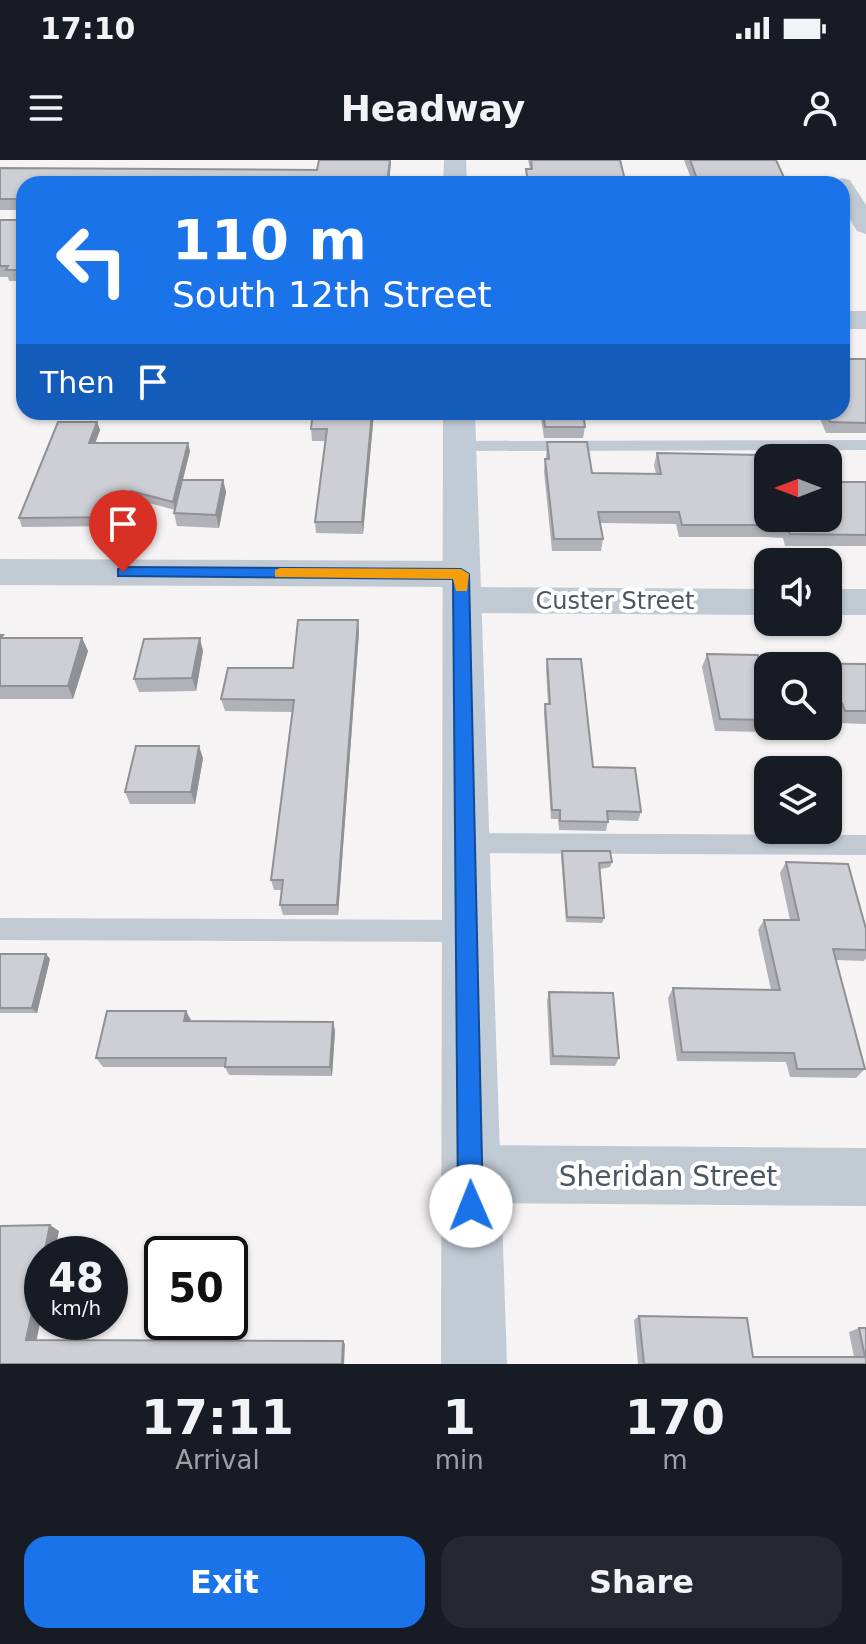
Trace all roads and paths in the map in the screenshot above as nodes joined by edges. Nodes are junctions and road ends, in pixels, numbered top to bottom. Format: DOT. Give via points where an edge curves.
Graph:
graph roads {
  1 [pos="850,198"];
  2 [pos="866,226"];
  3 [pos="459,429"];
  4 [pos="866,445"];
  5 [pos="0,572"];
  6 [pos="461,587"];
  7 [pos="754,601"];
  8 [pos="842,602"];
  9 [pos="866,602"];
  10 [pos="465,843"];
  11 [pos="866,845"];
  12 [pos="0,929"];
  13 [pos="466,931"];
  14 [pos="470,1174"];
  15 [pos="866,1177"];
  16 [pos="474,1364"];
  1 -- 2 [label="street"];
  3 -- 4 [label="lane"];
  3 -- 6 [label="main road"];
  5 -- 6 [label="street, Custer Street"];
  6 -- 7 [label="street, Custer Street"];
  6 -- 10 [label="main road"];
  8 -- 9 [label="street"];
  10 -- 11 [label="lane"];
  10 -- 13 [label="main road"];
  12 -- 13 [label="lane"];
  13 -- 14 [label="main road"];
  14 -- 15 [label="street, Sheridan Street"];
  14 -- 16 [label="main road"];
}
